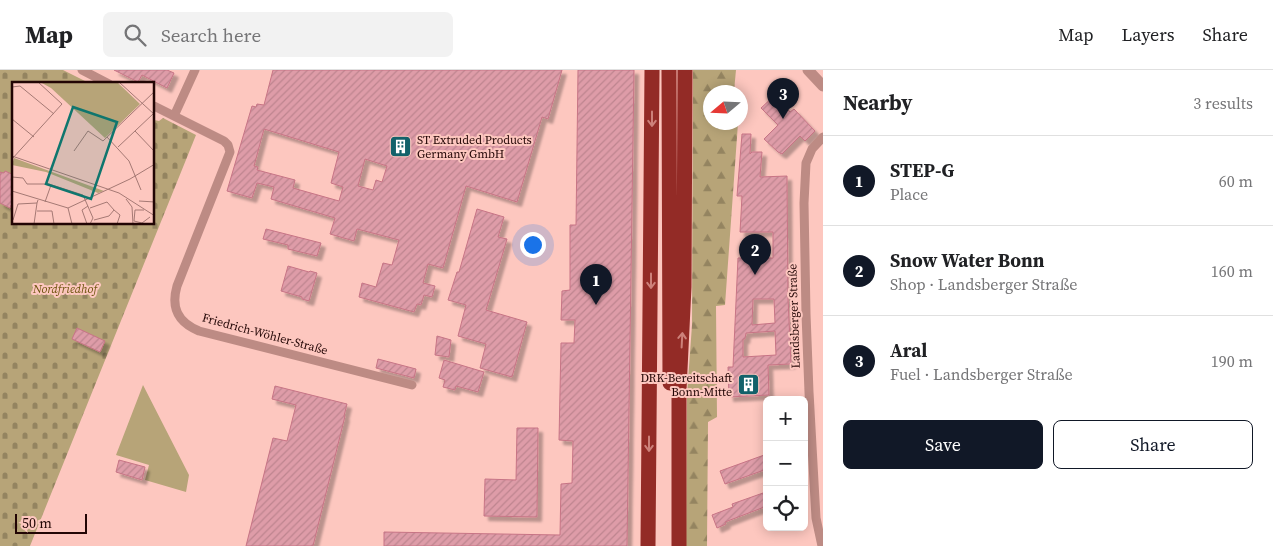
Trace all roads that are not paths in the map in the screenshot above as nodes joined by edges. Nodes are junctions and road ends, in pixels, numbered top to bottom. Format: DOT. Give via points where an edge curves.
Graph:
graph roads {
  1 [pos="82,70"];
  2 [pos="195,70"];
  3 [pos="652,70"];
  4 [pos="669,70"];
  5 [pos="676,70"];
  6 [pos="685,70"];
  7 [pos="808,70"];
  8 [pos="105,82"];
  9 [pos="823,86"];
  10 [pos="155,106"];
  11 [pos="174,116"];
  12 [pos="823,137"];
  13 [pos="671,224"];
  14 [pos="412,385"];
  15 [pos="819,500"];
  16 [pos="648,546"];
  17 [pos="670,546"];
  18 [pos="679,546"];
  19 [pos="822,546"];
  1 -- 8 [label="street"];
  2 -- 11 [label="street"];
  3 -- 16 [label="highway, one-way"];
  4 -- 13 [label="highway"];
  5 -- 13 [label="highway"];
  18 -- 6 [label="highway, one-way"];
  7 -- 9 [label="street"];
  10 -- 11 [label="street, Friedrich-Wöhler-Straße"];
  11 -- 14 [label="street, Friedrich-Wöhler-Straße" via="224,141 230,152 174,298 175,308 187,325 198,331"];
  12 -- 15 [label="street, Landsberger Straße" via="812,149 804,172 806,314"];
  13 -- 17 [label="highway"];
  15 -- 19 [label="street, Landsberger Straße" via="816,518"];
}
